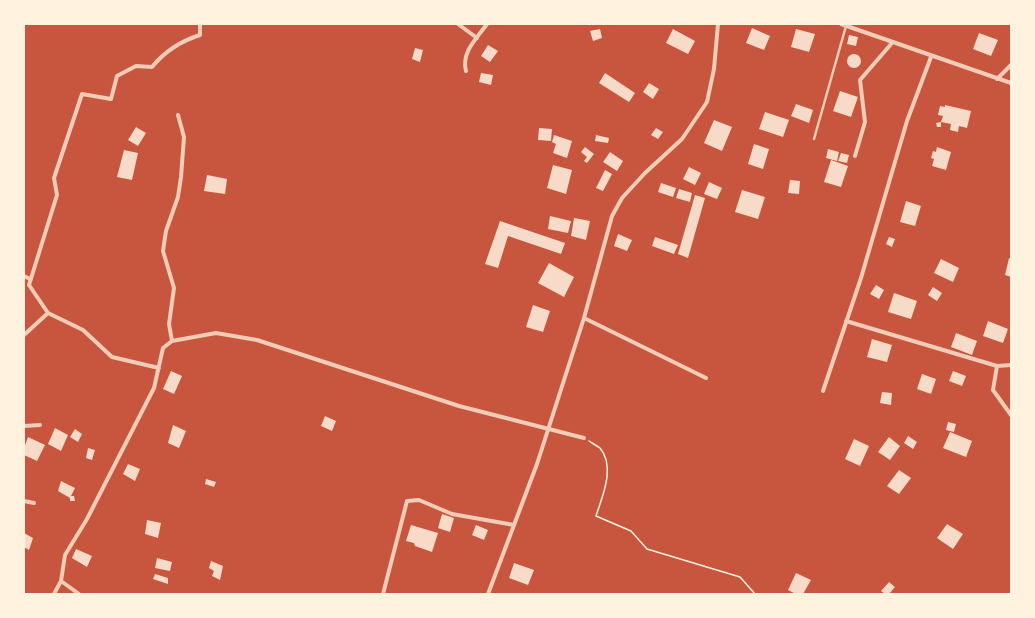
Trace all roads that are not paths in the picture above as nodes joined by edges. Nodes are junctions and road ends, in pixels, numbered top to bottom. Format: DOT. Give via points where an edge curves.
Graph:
graph roads {
  1 [pos="200,24"];
  2 [pos="458,24"];
  3 [pos="487,24"];
  4 [pos="718,24"];
  5 [pos="844,25"];
  6 [pos="477,38"];
  7 [pos="892,43"];
  8 [pos="931,57"];
  9 [pos="1011,65"];
  10 [pos="466,71"];
  11 [pos="997,79"];
  12 [pos="1011,83"];
  13 [pos="178,115"];
  14 [pos="814,139"];
  15 [pos="855,156"];
  16 [pos="24,276"];
  17 [pos="30,279"];
  18 [pos="48,313"];
  19 [pos="584,318"];
  20 [pos="846,321"];
  21 [pos="24,335"];
  22 [pos="172,341"];
  23 [pos="997,366"];
  24 [pos="1011,366"];
  25 [pos="159,368"];
  26 [pos="706,378"];
  27 [pos="823,391"];
  28 [pos="1011,416"];
  29 [pos="40,424"];
  30 [pos="24,426"];
  31 [pos="548,428"];
  32 [pos="584,438"];
  33 [pos="24,501"];
  34 [pos="34,503"];
  35 [pos="514,525"];
  36 [pos="61,581"];
  37 [pos="54,594"];
  38 [pos="79,594"];
  39 [pos="383,594"];
  40 [pos="488,594"];
  1 -- 17 [label="street" via="200,35 185,40 162,56 152,67 136,66 117,76 111,99 82,94 54,178 57,195"];
  2 -- 6 [label="street"];
  3 -- 6 [label="street"];
  4 -- 19 [label="street" via="714,69 707,102 682,139 622,198 612,216"];
  5 -- 7 [label="street"];
  5 -- 14 [label="lane"];
  6 -- 10 [label="street" via="467,50 464,65"];
  7 -- 8 [label="street"];
  7 -- 15 [label="street" via="860,80 865,122"];
  8 -- 11 [label="street"];
  8 -- 20 [label="street" via="907,121"];
  9 -- 11 [label="street"];
  11 -- 12 [label="street"];
  13 -- 22 [label="street" via="184,137 181,177 163,251 174,288 169,324"];
  16 -- 17 [label="street"];
  17 -- 18 [label="street" via="29,285"];
  18 -- 21 [label="street"];
  18 -- 25 [label="street" via="83,330 112,357"];
  19 -- 26 [label="street"];
  19 -- 31 [label="street"];
  20 -- 23 [label="street"];
  20 -- 27 [label="street"];
  22 -- 25 [label="street" via="163,348"];
  22 -- 31 [label="street" via="216,334 257,340 459,406"];
  23 -- 24 [label="street"];
  23 -- 28 [label="street" via="993,390"];
  25 -- 36 [label="street" via="154,388 87,519 65,555"];
  29 -- 30 [label="street"];
  31 -- 32 [label="street"];
  31 -- 35 [label="street"];
  33 -- 34 [label="street"];
  35 -- 39 [label="street" via="452,514 419,500 407,501"];
  35 -- 40 [label="street"];
  36 -- 37 [label="street"];
  36 -- 38 [label="street"];
}
